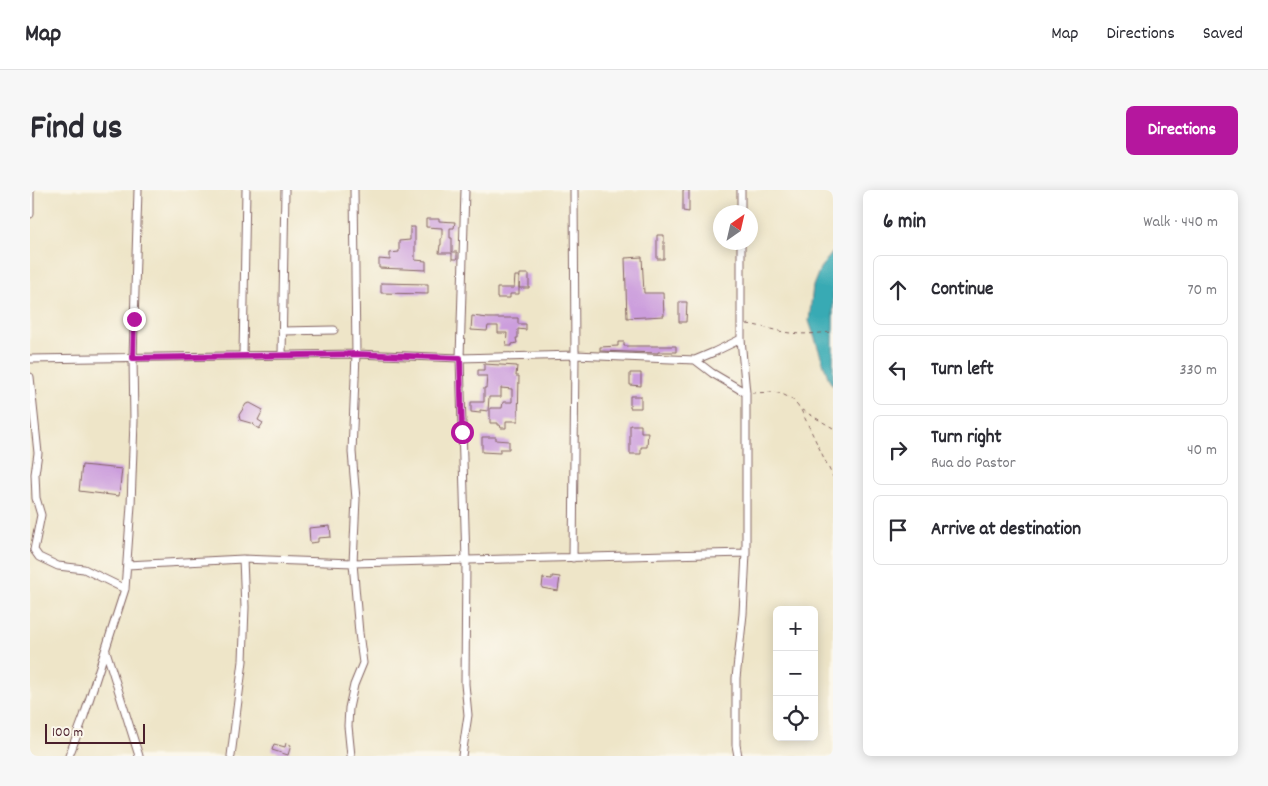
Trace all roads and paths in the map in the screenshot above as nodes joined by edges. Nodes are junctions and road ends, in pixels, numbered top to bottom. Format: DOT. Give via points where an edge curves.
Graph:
graph roads {
  1 [pos="30,190"];
  2 [pos="138,190"];
  3 [pos="246,190"];
  4 [pos="285,190"];
  5 [pos="354,190"];
  6 [pos="465,190"];
  7 [pos="574,190"];
  8 [pos="741,190"];
  9 [pos="741,205"];
  10 [pos="30,214"];
  11 [pos="741,250"];
  12 [pos="742,324"];
  13 [pos="334,330"];
  14 [pos="282,331"];
  15 [pos="833,332"];
  16 [pos="741,339"];
  17 [pos="356,354"];
  18 [pos="243,355"];
  19 [pos="282,355"];
  20 [pos="575,355"];
  21 [pos="133,358"];
  22 [pos="460,358"];
  23 [pos="30,359"];
  24 [pos="695,360"];
  25 [pos="30,377"];
  26 [pos="746,393"];
  27 [pos="801,410"];
  28 [pos="833,428"];
  29 [pos="833,477"];
  30 [pos="746,553"];
  31 [pos="573,558"];
  32 [pos="243,559"];
  33 [pos="466,561"];
  34 [pos="353,563"];
  35 [pos="127,565"];
  36 [pos="125,589"];
  37 [pos="106,650"];
  38 [pos="69,756"];
  39 [pos="139,756"];
  40 [pos="231,756"];
  41 [pos="351,756"];
  42 [pos="462,756"];
  43 [pos="738,756"];
  1 -- 10 [label="street"];
  2 -- 21 [label="street"];
  3 -- 18 [label="street"];
  4 -- 14 [label="street"];
  5 -- 17 [label="street"];
  6 -- 22 [label="street"];
  7 -- 20 [label="street"];
  8 -- 9 [label="street"];
  11 -- 12 [label="street"];
  12 -- 15 [label="path" via="788,333"];
  12 -- 16 [label="street"];
  13 -- 14 [label="street"];
  14 -- 19 [label="street"];
  16 -- 24 [label="street"];
  16 -- 26 [label="street"];
  17 -- 19 [label="street"];
  17 -- 22 [label="street"];
  17 -- 34 [label="street" via="352,452 356,499"];
  18 -- 19 [label="street"];
  18 -- 21 [label="street"];
  20 -- 22 [label="street"];
  20 -- 24 [label="street"];
  20 -- 31 [label="street"];
  21 -- 23 [label="street"];
  21 -- 35 [label="street" via="132,505"];
  22 -- 33 [label="street"];
  24 -- 26 [label="street"];
  25 -- 36 [label="street" via="38,454 36,498 41,515 34,550 39,557 58,566 84,569"];
  26 -- 27 [label="path" via="782,394 792,399"];
  26 -- 30 [label="street"];
  27 -- 28 [label="path"];
  27 -- 29 [label="path"];
  30 -- 31 [label="street"];
  30 -- 43 [label="street" via="736,678"];
  31 -- 33 [label="street"];
  32 -- 34 [label="street"];
  32 -- 35 [label="street"];
  32 -- 40 [label="street" via="243,661"];
  33 -- 34 [label="street"];
  33 -- 42 [label="street" via="468,715"];
  34 -- 41 [label="street" via="363,663 349,708"];
  35 -- 36 [label="street"];
  36 -- 37 [label="street"];
  37 -- 38 [label="street"];
  37 -- 39 [label="street"];
}
